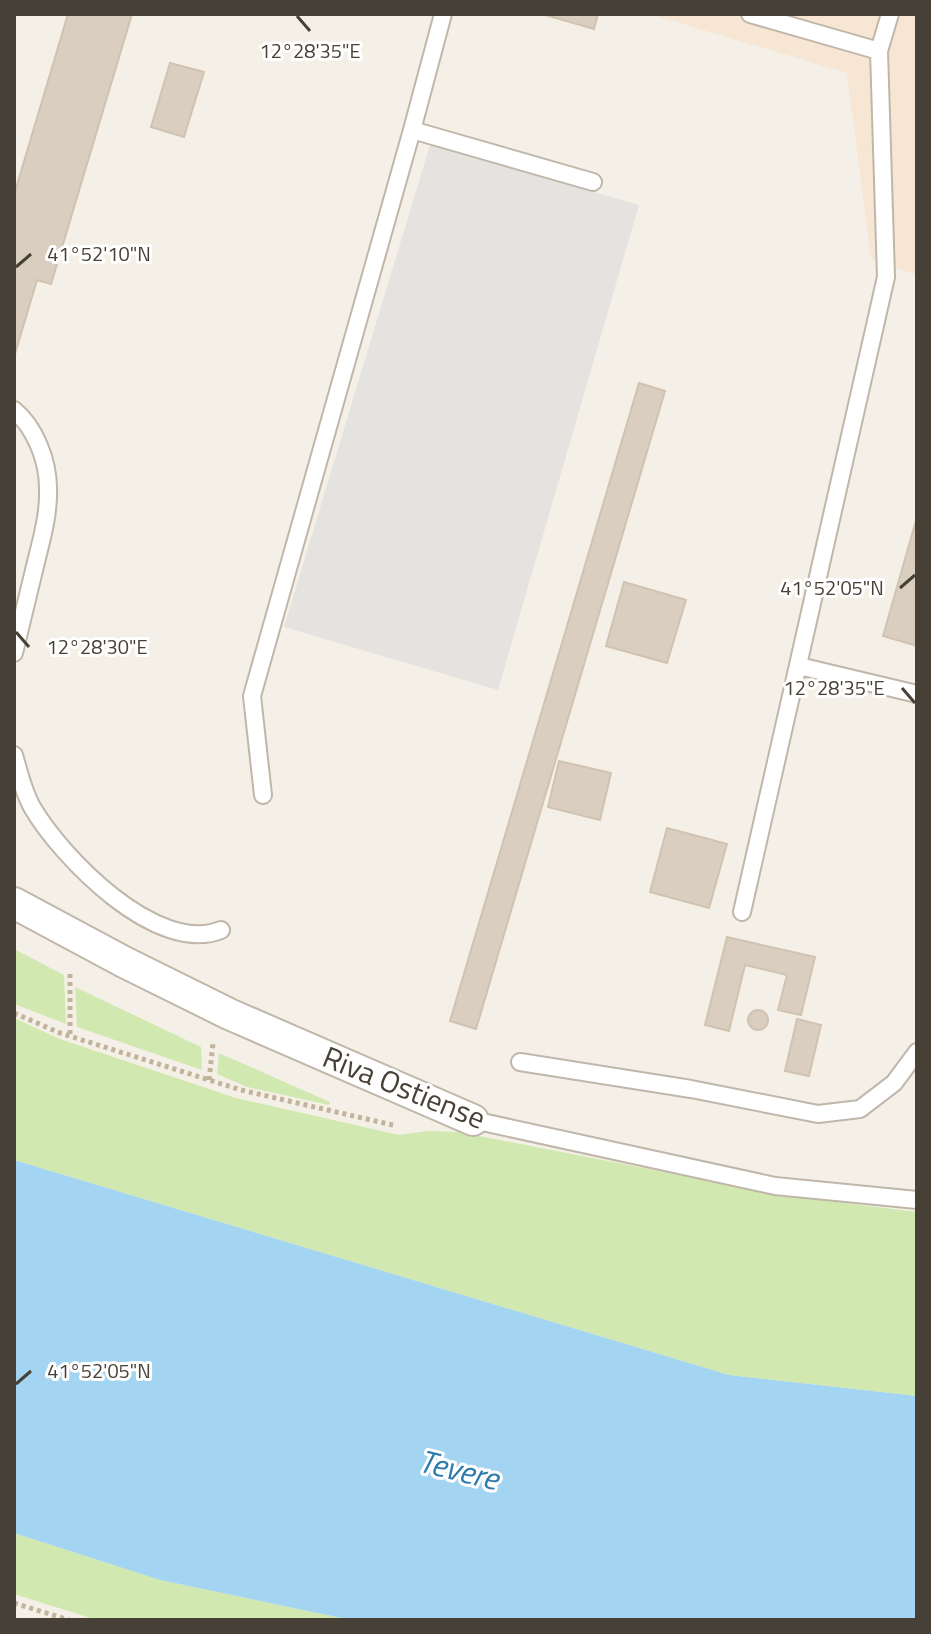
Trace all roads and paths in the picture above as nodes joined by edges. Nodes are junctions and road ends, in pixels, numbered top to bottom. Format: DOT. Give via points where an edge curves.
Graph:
graph roads {
  1 [pos="443,14"];
  2 [pos="750,14"];
  3 [pos="890,14"];
  4 [pos="879,51"];
  5 [pos="412,130"];
  6 [pos="593,182"];
  7 [pos="14,410"];
  8 [pos="14,653"];
  9 [pos="799,666"];
  10 [pos="917,694"];
  11 [pos="14,755"];
  12 [pos="263,795"];
  13 [pos="14,903"];
  14 [pos="742,912"];
  15 [pos="221,930"];
  16 [pos="70,974"];
  17 [pos="14,1013"];
  18 [pos="70,1036"];
  19 [pos="213,1044"];
  20 [pos="917,1052"];
  21 [pos="520,1062"];
  22 [pos="209,1080"];
  23 [pos="473,1120"];
  24 [pos="402,1127"];
  25 [pos="917,1200"];
  26 [pos="14,1603"];
  27 [pos="69,1620"];
  1 -- 5 [label="lane"];
  2 -- 4 [label="lane"];
  3 -- 4 [label="lane"];
  4 -- 9 [label="lane" via="886,277"];
  5 -- 6 [label="lane"];
  5 -- 12 [label="lane" via="252,696"];
  7 -- 8 [label="lane" via="42,454 49,490"];
  9 -- 10 [label="lane"];
  9 -- 14 [label="lane"];
  11 -- 15 [label="lane" via="32,806 93,880 164,927 198,935"];
  13 -- 23 [label="street, Riva Ostiense" via="229,1014"];
  16 -- 18 [label="path"];
  17 -- 18 [label="path"];
  18 -- 22 [label="path"];
  19 -- 22 [label="path"];
  20 -- 21 [label="lane" via="894,1083 860,1109 818,1114"];
  22 -- 24 [label="path"];
  23 -- 25 [label="lane, Riva Ostiense" via="775,1186"];
  26 -- 27 [label="path"];
}
